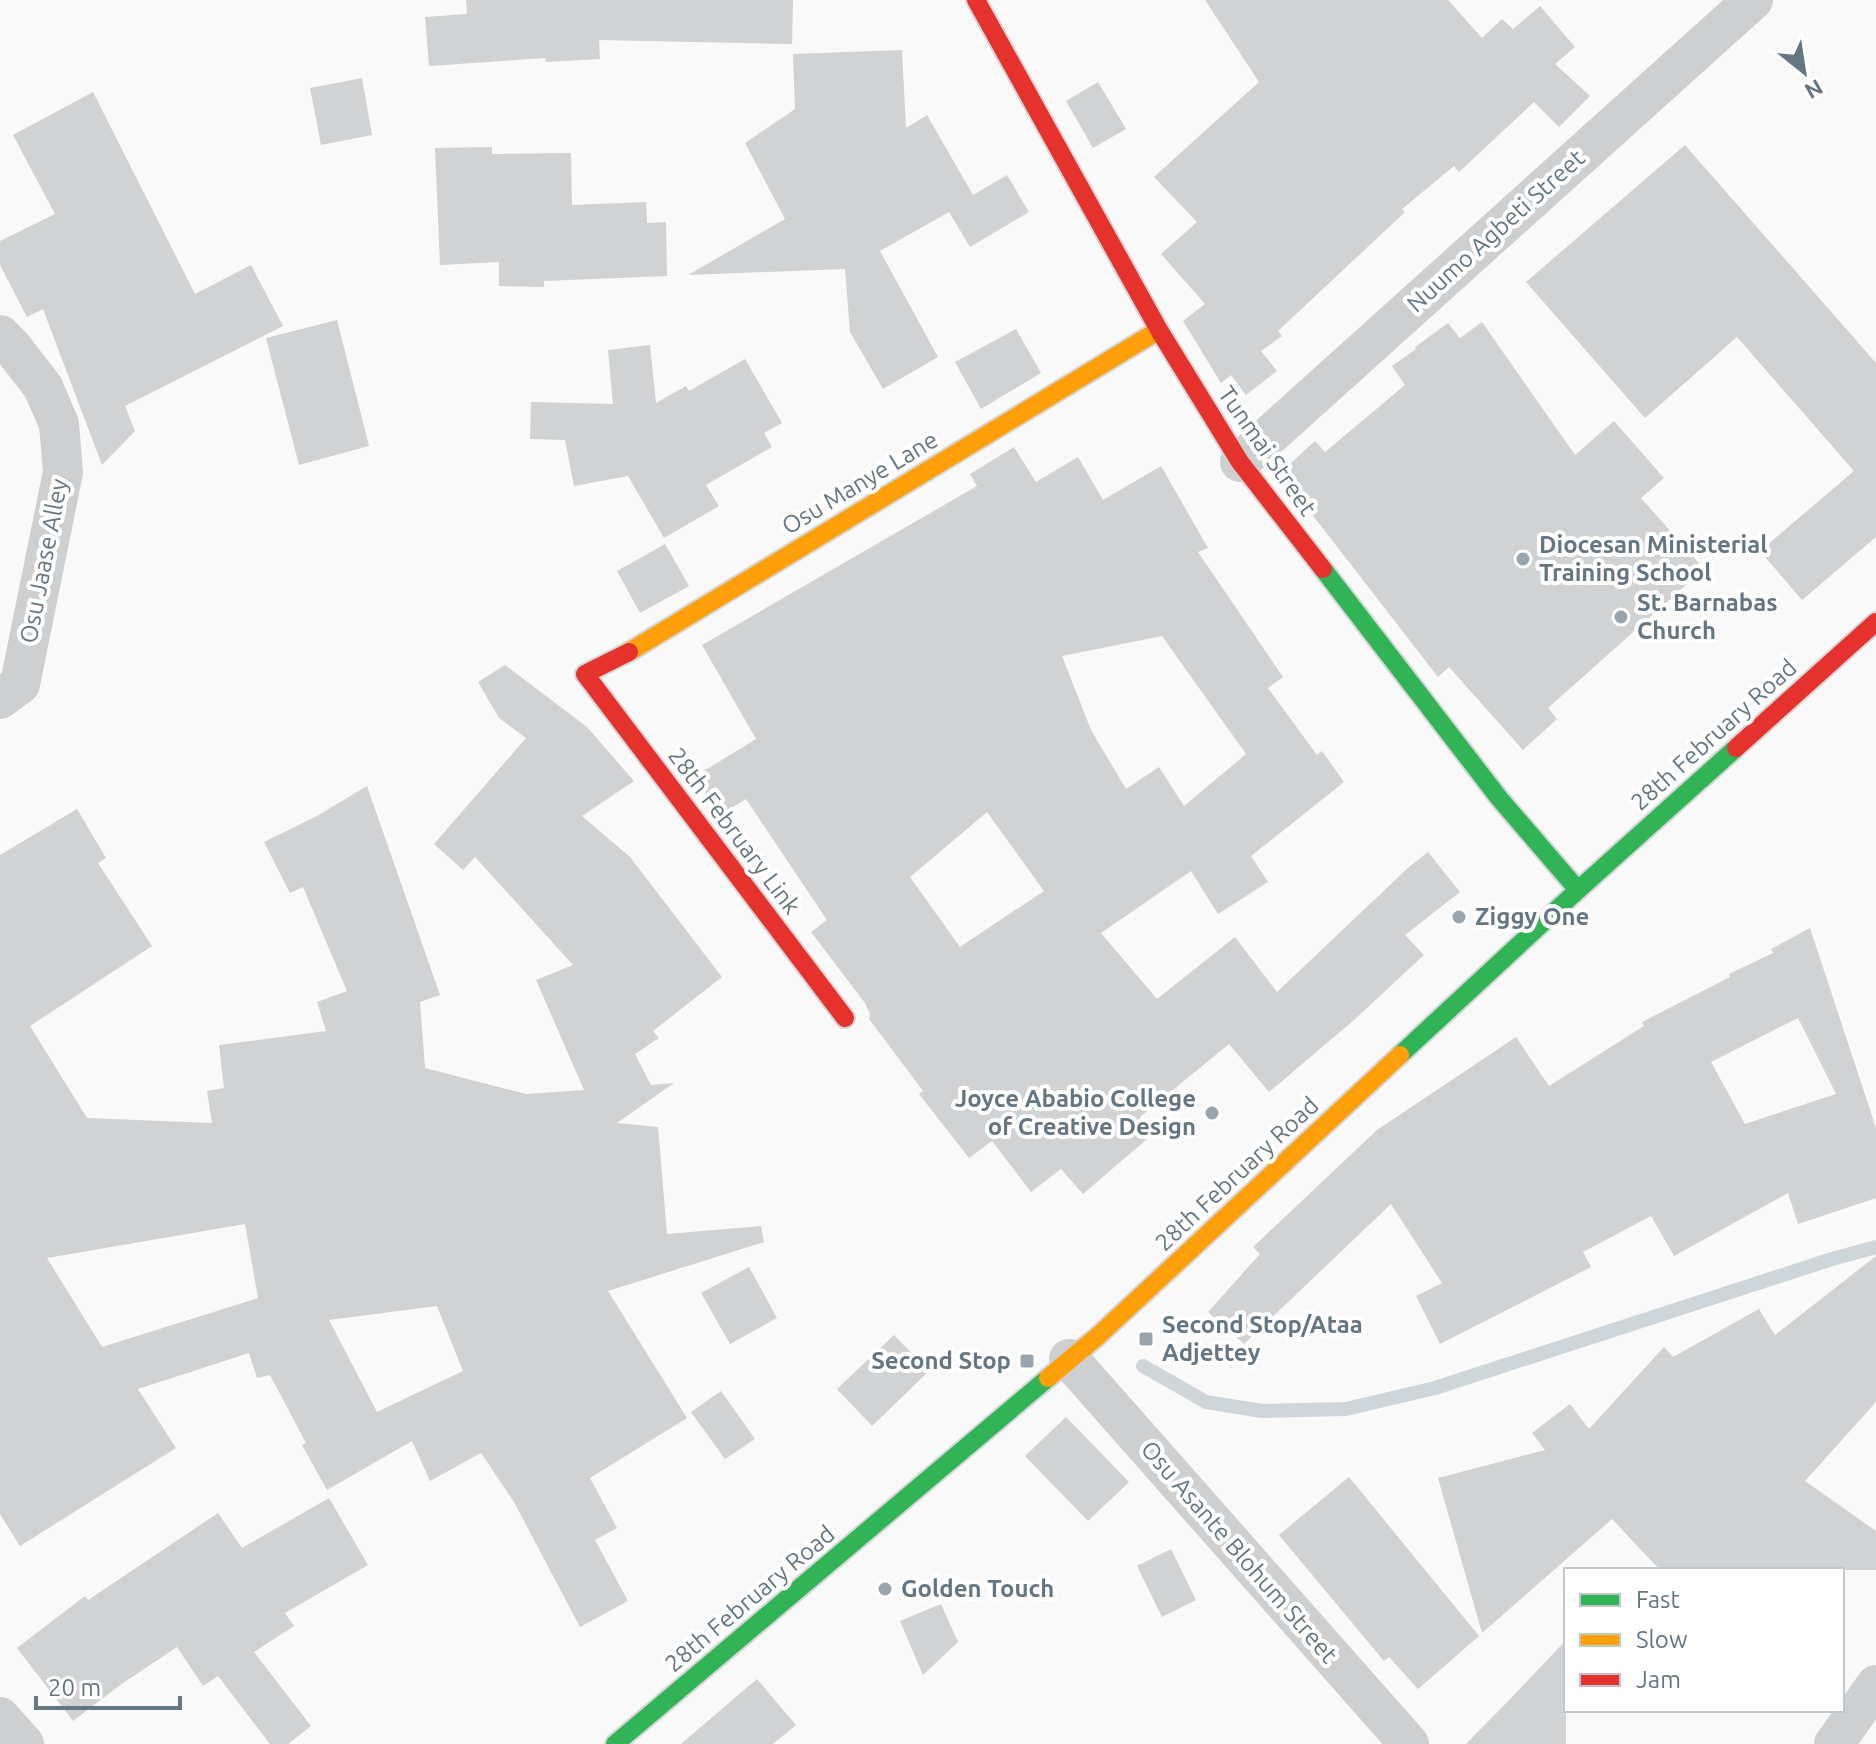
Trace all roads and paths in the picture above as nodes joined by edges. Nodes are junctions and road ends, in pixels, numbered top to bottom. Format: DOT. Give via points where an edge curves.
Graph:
graph roads {
  1 [pos="976,0"];
  2 [pos="1753,0"];
  3 [pos="1159,330"];
  4 [pos="0,335"];
  5 [pos="1240,462"];
  6 [pos="1876,622"];
  7 [pos="585,674"];
  8 [pos="0,699"];
  9 [pos="1578,890"];
  10 [pos="845,1018"];
  11 [pos="1069,1359"];
  12 [pos="1876,1685"];
  13 [pos="0,1717"];
  14 [pos="24,1744"];
  15 [pos="615,1744"];
  16 [pos="1409,1744"];
  17 [pos="1834,1744"];
  1 -- 3 [label="street, Tunmai Street"];
  2 -- 5 [label="street, Nuumo Agbeti Street"];
  3 -- 5 [label="street, Tunmai Street"];
  3 -- 7 [label="street, Osu Manye Lane"];
  4 -- 8 [label="street, Osu Jaase Alley" via="43,387 59,424 63,472 20,684"];
  5 -- 9 [label="street, Tunmai Street" via="1499,798"];
  6 -- 9 [label="street, 28th February Road"];
  7 -- 10 [label="street, 28th February Link"];
  9 -- 11 [label="street, 28th February Road"];
  11 -- 15 [label="street, 28th February Road"];
  11 -- 16 [label="street, Osu Asante Blohum Street"];
  12 -- 17 [label="street"];
  13 -- 14 [label="street"];
}
